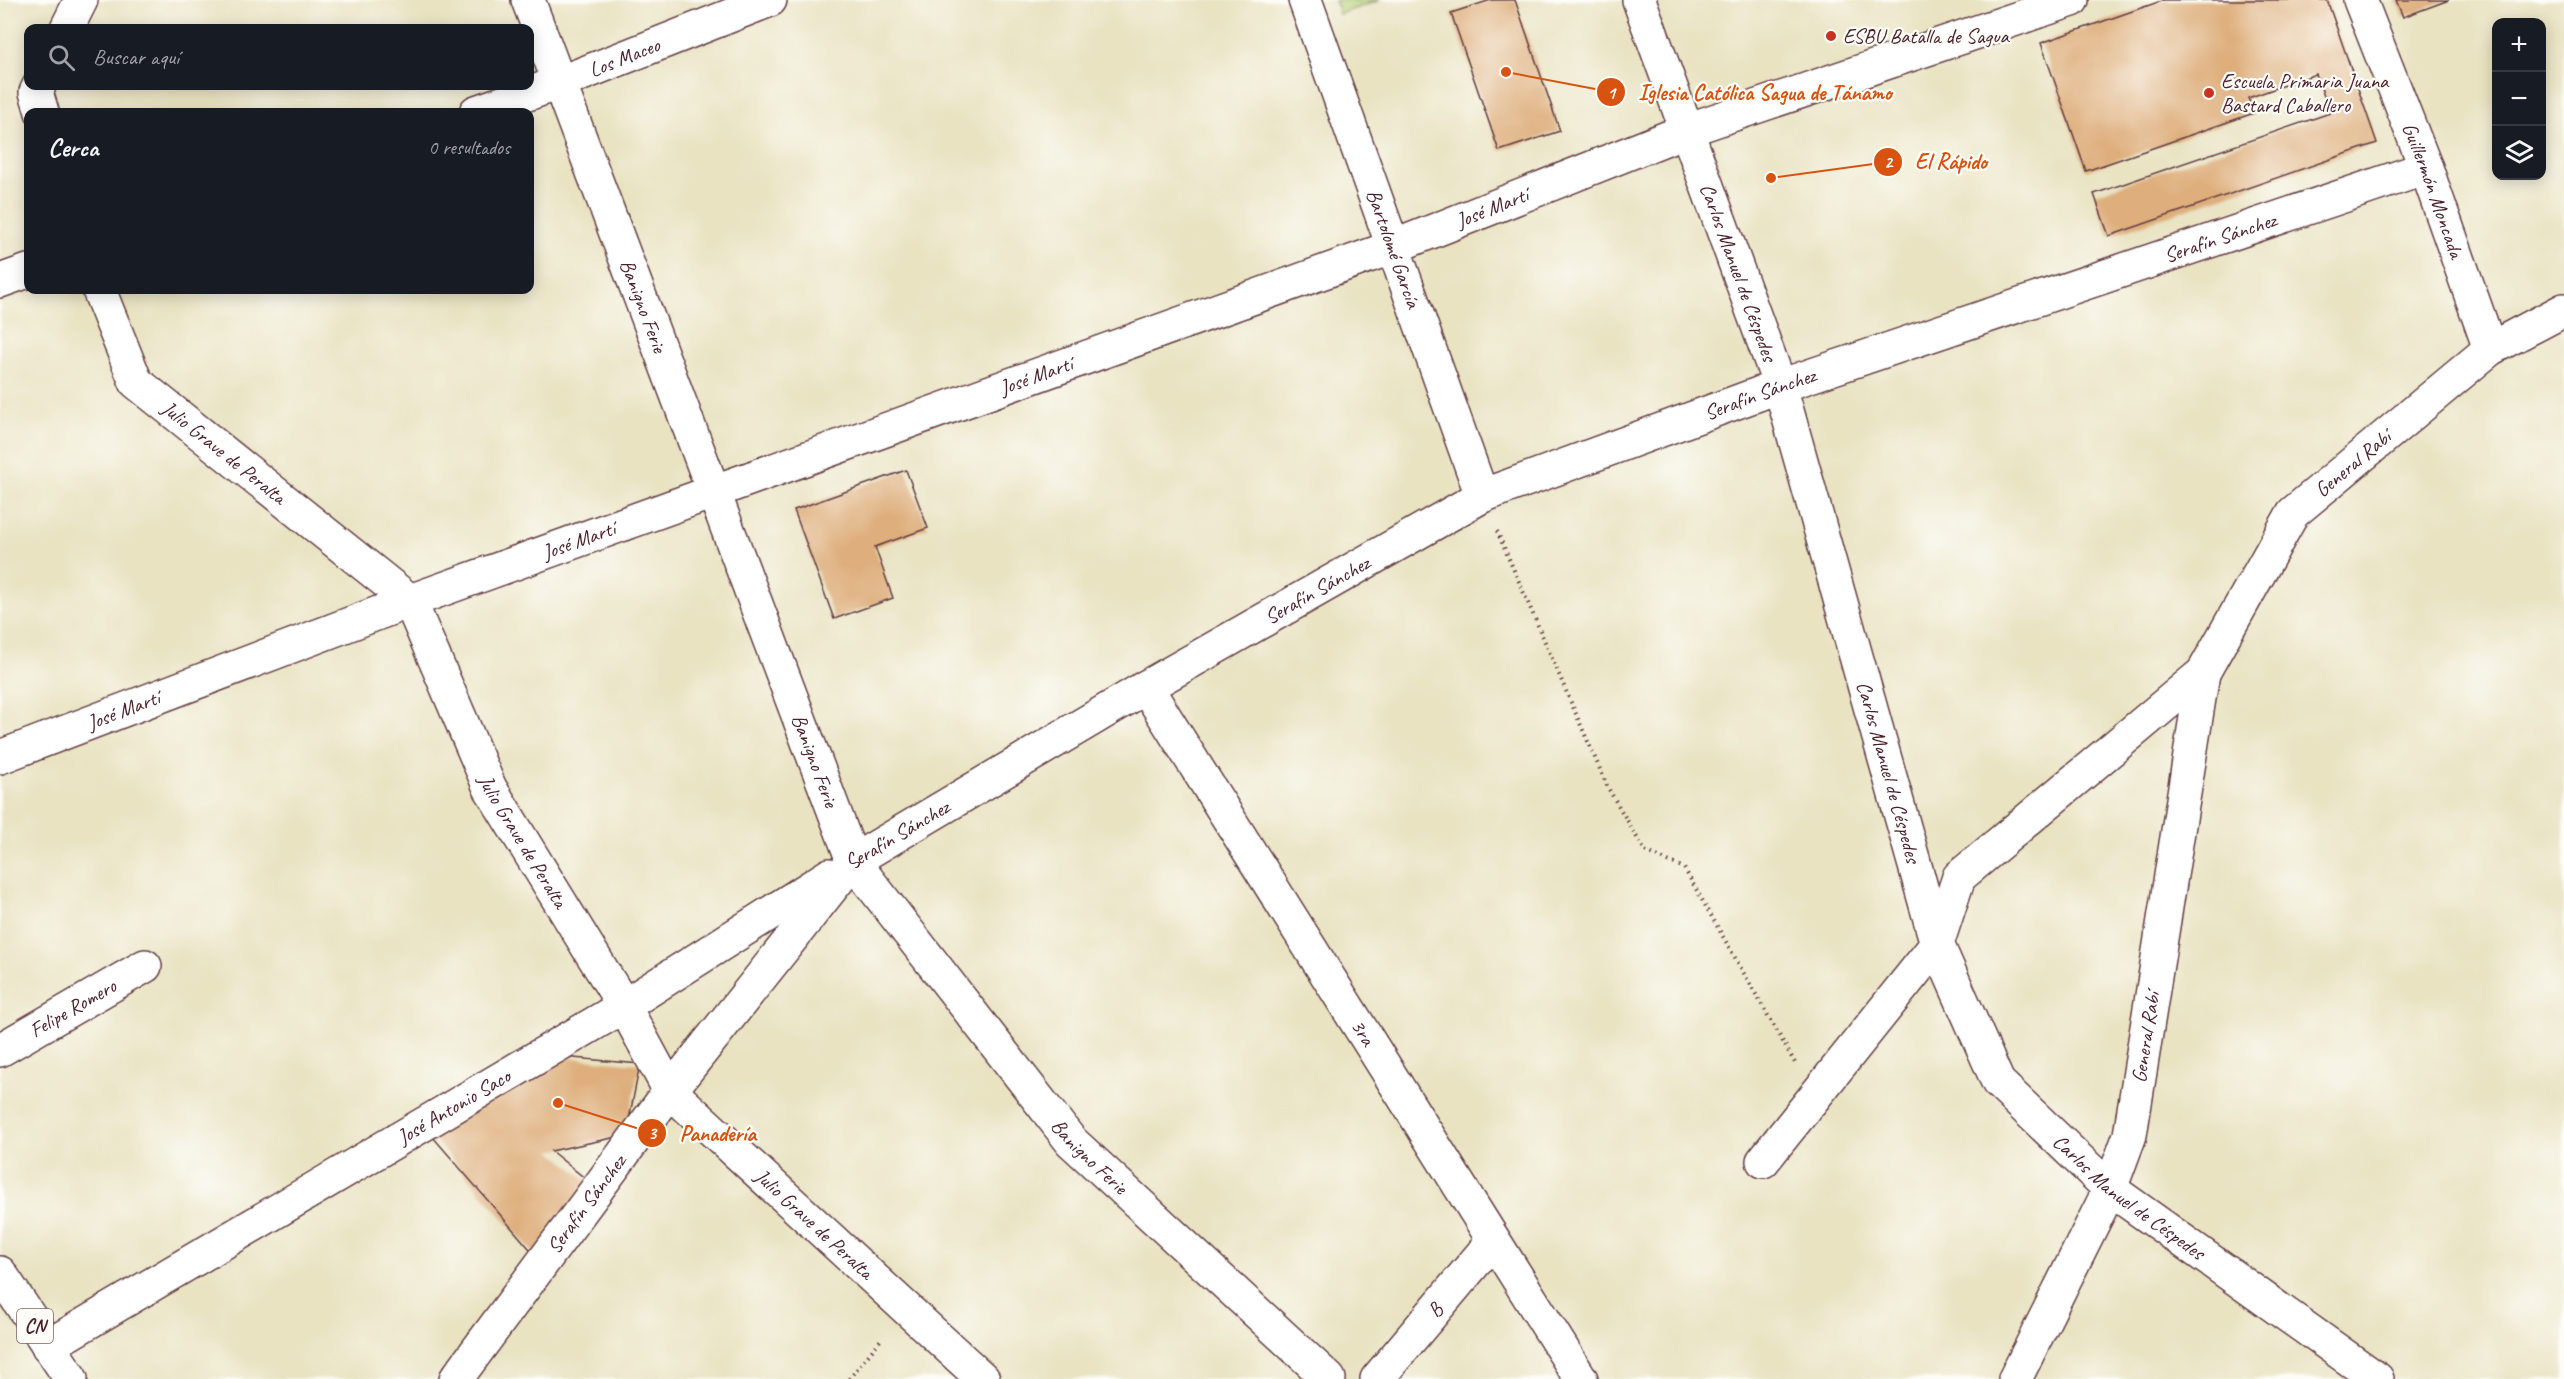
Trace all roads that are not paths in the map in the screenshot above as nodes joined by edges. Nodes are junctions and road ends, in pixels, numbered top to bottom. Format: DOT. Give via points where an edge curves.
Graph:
graph roads {
  1 [pos="81,0"];
  2 [pos="528,0"];
  3 [pos="770,0"];
  4 [pos="1305,0"];
  5 [pos="1639,0"];
  6 [pos="2072,0"];
  7 [pos="2361,0"];
  8 [pos="69,24"];
  9 [pos="560,83"];
  10 [pos="37,90"];
  11 [pos="41,108"];
  12 [pos="488,108"];
  13 [pos="1687,130"];
  14 [pos="2426,168"];
  15 [pos="1393,247"];
  16 [pos="24,272"];
  17 [pos="0,281"];
  18 [pos="101,294"];
  19 [pos="2564,310"];
  20 [pos="2490,349"];
  21 [pos="1780,386"];
  22 [pos="714,491"];
  23 [pos="1482,496"];
  24 [pos="410,601"];
  25 [pos="2204,673"];
  26 [pos="1146,687"];
  27 [pos="0,757"];
  28 [pos="854,861"];
  29 [pos="1937,944"];
  30 [pos="145,966"];
  31 [pos="624,1006"];
  32 [pos="0,1050"];
  33 [pos="670,1091"];
  34 [pos="1763,1161"];
  35 [pos="2110,1189"];
  36 [pos="1492,1241"];
  37 [pos="0,1273"];
  38 [pos="48,1346"];
  39 [pos="71,1379"];
  40 [pos="456,1379"];
  41 [pos="983,1379"];
  42 [pos="1329,1379"];
  43 [pos="1377,1379"];
  44 [pos="1581,1379"];
  45 [pos="2015,1379"];
  46 [pos="2377,1379"];
  1 -- 8 [label="street"];
  2 -- 9 [label="street, Banigno Ferie"];
  3 -- 9 [label="street, Los Maceo"];
  4 -- 15 [label="street, Bartolomé García"];
  5 -- 13 [label="street, Carlos Manuel de Céspedes"];
  6 -- 13 [label="street, José Martí"];
  7 -- 14 [label="street, Guillermón Moncada"];
  9 -- 12 [label="street, Los Maceo"];
  9 -- 22 [label="street, Banigno Ferie"];
  10 -- 11 [label="street"];
  13 -- 15 [label="street, José Martí"];
  13 -- 21 [label="street, Carlos Manuel de Céspedes"];
  14 -- 20 [label="street, Guillermón Moncada"];
  14 -- 21 [label="street, Serafín Sánchez"];
  15 -- 22 [label="street, José Martí"];
  15 -- 23 [label="street, Bartolomé García"];
  16 -- 17 [label="street"];
  18 -- 24 [label="street, Julio Grave de Peralta" via="136,382"];
  19 -- 20 [label="street, General Rabí"];
  20 -- 25 [label="street, General Rabí" via="2294,513"];
  21 -- 23 [label="street, Serafín Sánchez"];
  21 -- 29 [label="street, Carlos Manuel de Céspedes"];
  22 -- 24 [label="street, José Martí"];
  22 -- 28 [label="street, Banigno Ferie"];
  23 -- 26 [label="street, Serafín Sánchez"];
  24 -- 27 [label="street, José Martí"];
  24 -- 31 [label="street, Julio Grave de Peralta" via="490,788"];
  25 -- 29 [label="street, General Rabí" via="1959,877"];
  25 -- 35 [label="street, General Rabí" via="2130,1135"];
  26 -- 28 [label="street, Serafín Sánchez"];
  26 -- 36 [label="street, 3ra"];
  28 -- 31 [label="street, José Antonio Saco"];
  28 -- 33 [label="street, Serafín Sánchez"];
  28 -- 42 [label="street, Banigno Ferie" via="1071,1142"];
  29 -- 34 [label="street, General Rabí"];
  29 -- 35 [label="street, Carlos Manuel de Céspedes" via="1998,1082"];
  30 -- 32 [label="street, Felipe Romero"];
  31 -- 33 [label="street, Julio Grave de Peralta"];
  31 -- 38 [label="street, José Antonio Saco"];
  33 -- 40 [label="street, Serafín Sánchez"];
  33 -- 41 [label="street, Julio Grave de Peralta"];
  35 -- 45 [label="street, General Rabí"];
  35 -- 46 [label="street, Carlos Manuel de Céspedes"];
  36 -- 43 [label="street, B"];
  36 -- 44 [label="street, 3ra"];
  37 -- 38 [label="street, CN"];
  38 -- 39 [label="street, CN"];
}
